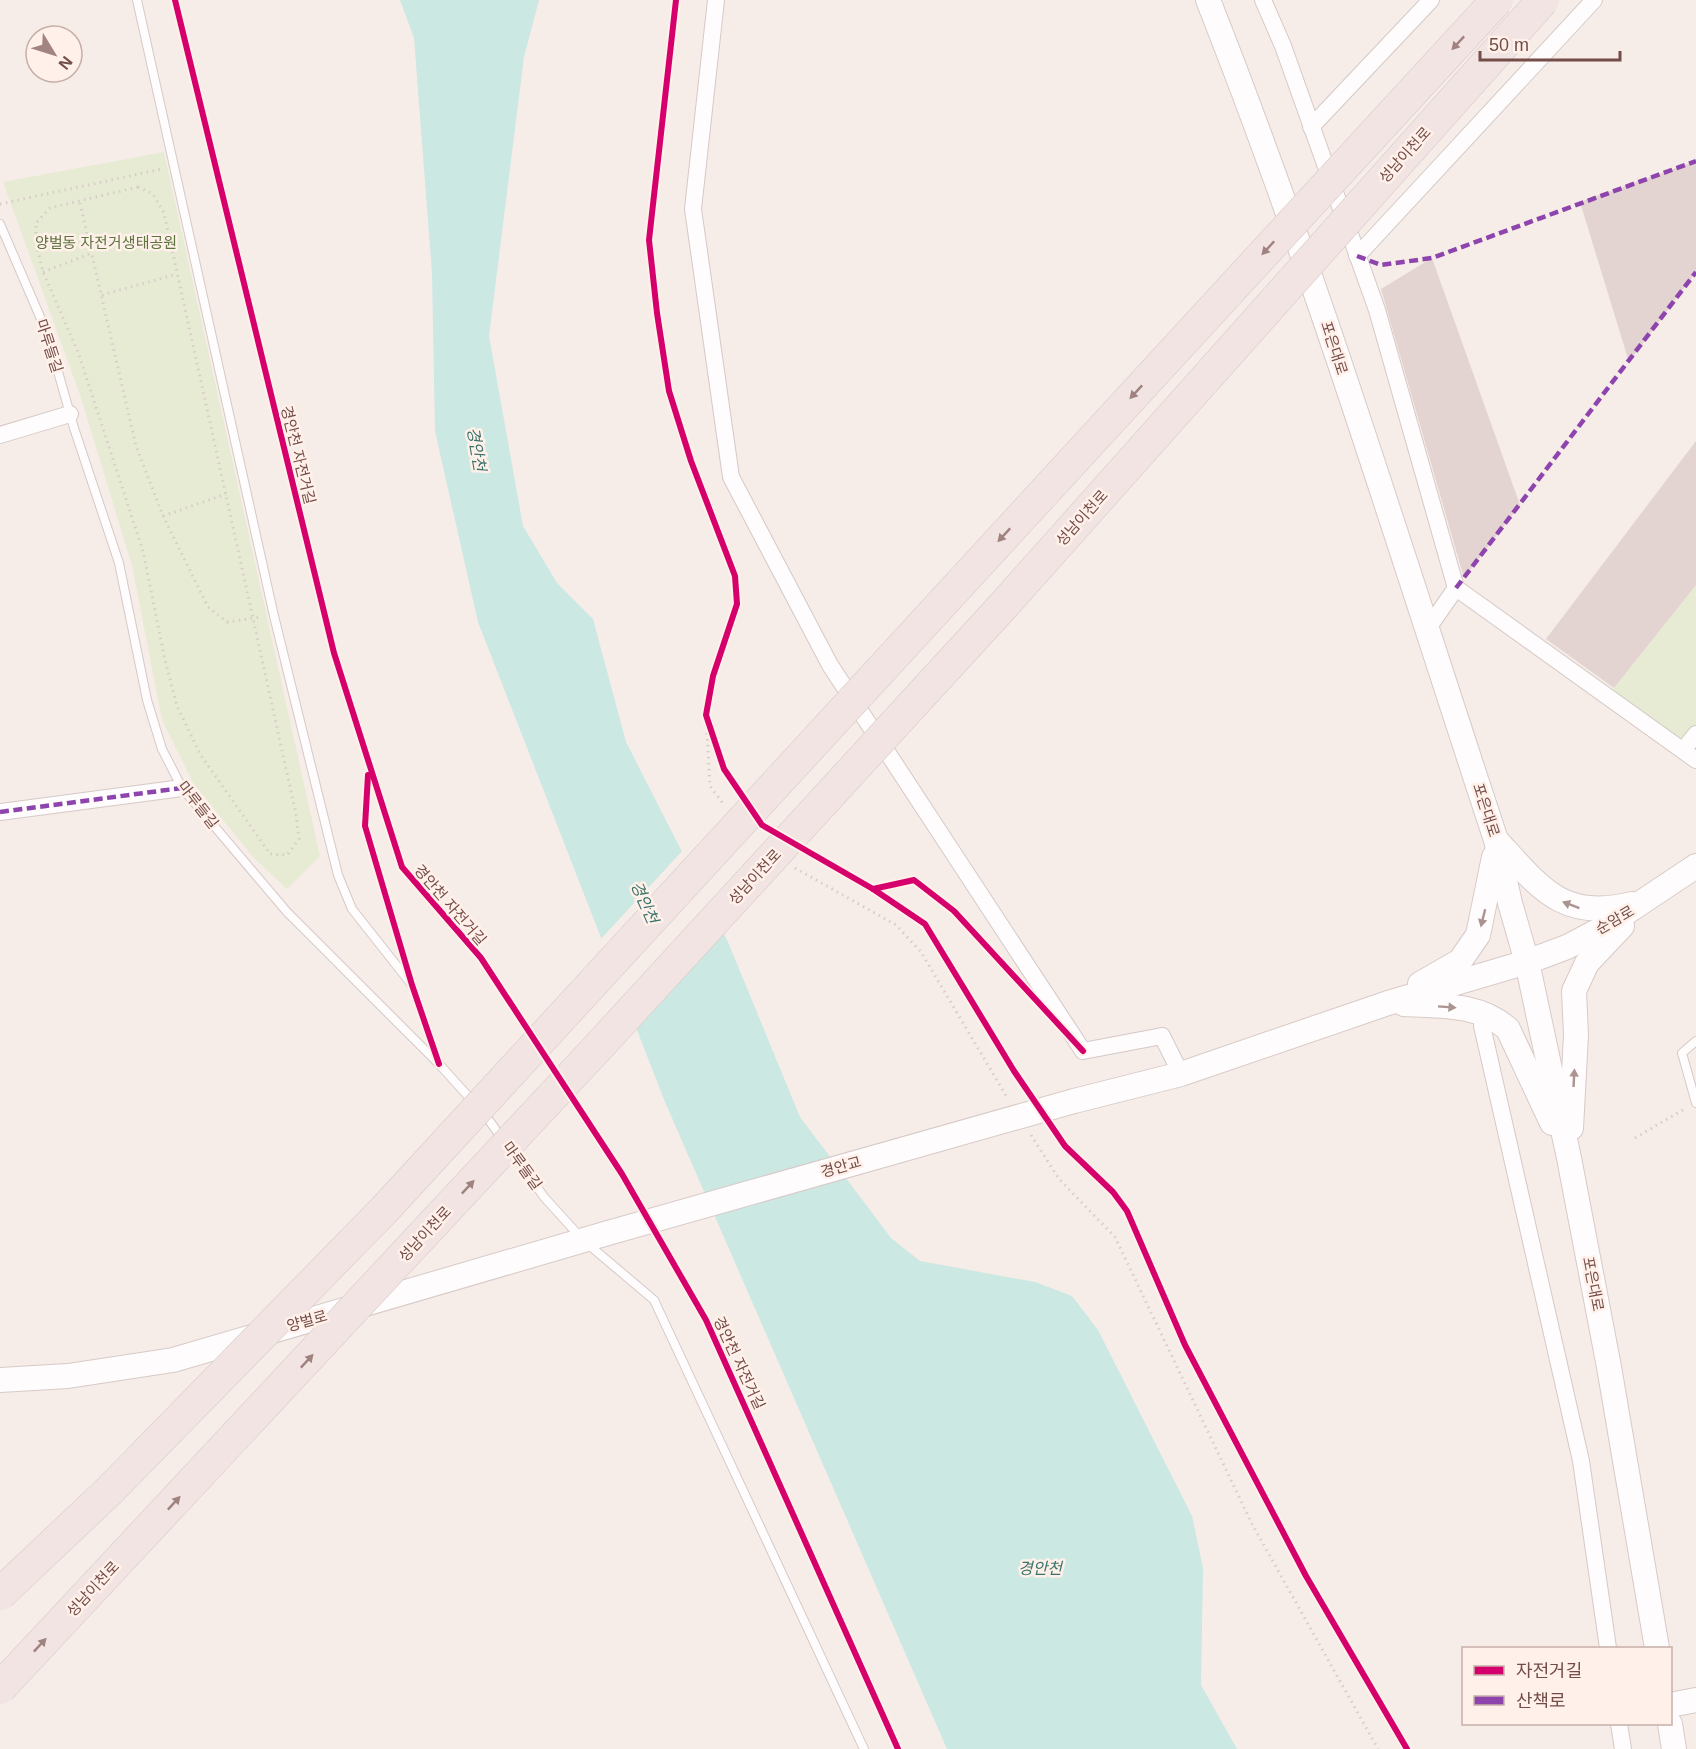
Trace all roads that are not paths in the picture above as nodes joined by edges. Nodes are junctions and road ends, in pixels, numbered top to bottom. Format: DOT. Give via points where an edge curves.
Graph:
graph roads {
  1 [pos="137,0"];
  2 [pos="716,0"];
  3 [pos="1208,0"];
  4 [pos="1263,0"];
  5 [pos="1431,0"];
  6 [pos="1497,0"];
  7 [pos="1543,0"];
  8 [pos="1594,0"];
  9 [pos="1311,127"];
  10 [pos="0,224"];
  11 [pos="1357,256"];
  12 [pos="70,414"];
  13 [pos="0,435"];
  14 [pos="1456,588"];
  15 [pos="1426,631"];
  16 [pos="1696,734"];
  17 [pos="1690,755"];
  18 [pos="182,788"];
  19 [pos="0,812"];
  20 [pos="1496,840"];
  21 [pos="1696,866"];
  22 [pos="1649,900"];
  23 [pos="1527,962"];
  24 [pos="412,985"];
  25 [pos="1388,1003"];
  26 [pos="1487,1014"];
  27 [pos="1696,1041"];
  28 [pos="1181,1074"];
  29 [pos="1696,1103"];
  30 [pos="1569,1158"];
  31 [pos="608,1233"];
  32 [pos="583,1240"];
  33 [pos="0,1380"];
  34 [pos="0,1594"];
  35 [pos="1608,1647"];
  36 [pos="1657,1647"];
  37 [pos="0,1688"];
  38 [pos="1696,1700"];
  39 [pos="1672,1705"];
  40 [pos="1619,1725"];
  41 [pos="1670,1725"];
  42 [pos="864,1749"];
  43 [pos="1623,1749"];
  44 [pos="1674,1749"];
  1 -- 24 [label="lane" via="274,616 338,875 352,909"];
  2 -- 28 [label="street" via="693,209 731,477 830,665 1083,1051 1162,1036"];
  3 -- 15 [label="street, 포은대로" via="1307,267"];
  4 -- 9 [label="street"];
  5 -- 9 [label="street"];
  6 -- 34 [label="highway, one-way, bridge" via="385,1209 109,1491"];
  37 -- 7 [label="highway, 성남이천로, one-way, bridge" via="995,615"];
  8 -- 11 [label="street"];
  9 -- 11 [label="street"];
  10 -- 12 [label="lane, 마루들길" via="47,333"];
  11 -- 14 [label="street" via="1377,310"];
  12 -- 13 [label="street"];
  12 -- 18 [label="lane, 마루들길" via="119,563 147,700 162,749"];
  14 -- 15 [label="street"];
  14 -- 17 [label="street"];
  15 -- 20 [label="street, 포은대로"];
  16 -- 17 [label="street"];
  18 -- 19 [label="street"];
  18 -- 32 [label="lane, 마루들길" via="287,912 486,1116 544,1197"];
  22 -- 20 [label="street, one-way" via="1607,910 1573,907 1546,891"];
  20 -- 23 [label="street, 포은대로"];
  20 -- 25 [label="street, one-way" via="1484,914 1470,949 1460,961"];
  21 -- 22 [label="street, 순암로"];
  22 -- 23 [label="street, 순암로" via="1567,946"];
  30 -- 22 [label="street, one-way" via="1576,1035 1574,991 1587,963"];
  23 -- 25 [label="street, 순암로"];
  23 -- 30 [label="street, 포은대로"];
  25 -- 26 [label="street, one-way"];
  25 -- 28 [label="street, 경안교"];
  26 -- 30 [label="street" via="1508,1029"];
  26 -- 35 [label="street" via="1482,1026 1581,1461"];
  27 -- 29 [label="lane" via="1682,1053"];
  28 -- 31 [label="street, 경안교, bridge"];
  30 -- 36 [label="street, 포은대로"];
  31 -- 32 [label="street, 양벌로"];
  32 -- 33 [label="street, 양벌로" via="173,1360 68,1376"];
  32 -- 42 [label="lane, 마루들길" via="654,1300"];
  38 -- 39 [label="street"];
  40 -- 43 [label="street"];
  41 -- 44 [label="street"];
}
